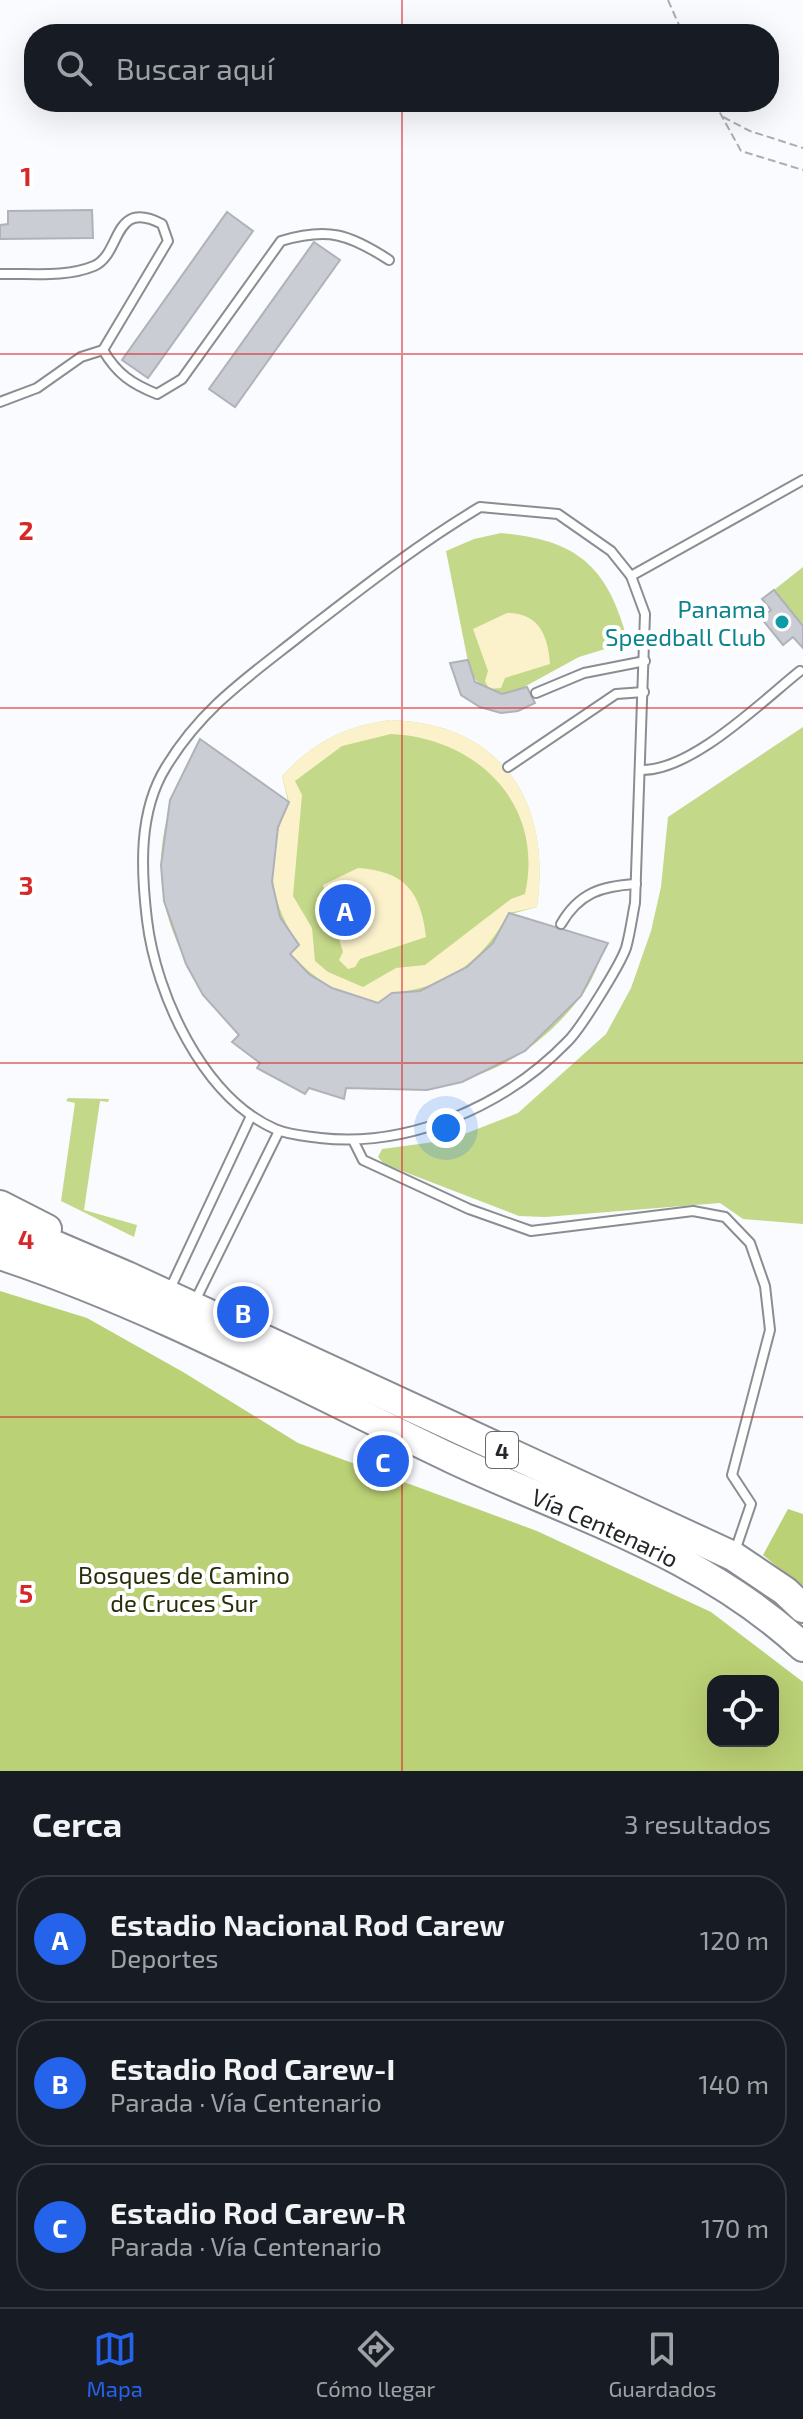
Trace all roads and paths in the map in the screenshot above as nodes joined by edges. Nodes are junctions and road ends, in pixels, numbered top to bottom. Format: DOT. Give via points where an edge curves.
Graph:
graph roads {
  1 [pos="668,0"];
  2 [pos="679,24"];
  3 [pos="720,112"];
  4 [pos="722,116"];
  5 [pos="803,148"];
  6 [pos="803,170"];
  7 [pos="389,260"];
  8 [pos="0,274"];
  9 [pos="103,350"];
  10 [pos="0,402"];
  11 [pos="803,480"];
  12 [pos="631,576"];
  13 [pos="645,661"];
  14 [pos="800,671"];
  15 [pos="644,692"];
  16 [pos="536,693"];
  17 [pos="508,767"];
  18 [pos="640,770"];
  19 [pos="636,884"];
  20 [pos="561,924"];
  21 [pos="251,1116"];
  22 [pos="279,1131"];
  23 [pos="354,1142"];
  24 [pos="0,1205"];
  25 [pos="0,1228"];
  26 [pos="0,1255"];
  27 [pos="0,1270"];
  28 [pos="120,1287"];
  29 [pos="174,1312"];
  30 [pos="733,1556"];
  31 [pos="803,1608"];
  32 [pos="803,1647"];
  1 -- 2 [label="path"];
  3 -- 4 [label="path"];
  4 -- 5 [label="path"];
  4 -- 6 [label="path" via="741,151"];
  7 -- 9 [label="lane" via="353,237 305,234 281,241 182,379 157,394 133,385"];
  8 -- 9 [label="lane" via="75,273 99,264 129,219 148,216 162,224 168,241"];
  9 -- 10 [label="lane" via="81,357 37,388"];
  11 -- 12 [label="lane"];
  12 -- 13 [label="lane" via="645,614"];
  12 -- 21 [label="lane" via="611,551 558,514 480,507 417,545 206,711 165,769 151,800 144,838 150,941 165,993 194,1054"];
  13 -- 15 [label="lane"];
  13 -- 16 [label="lane" via="584,673"];
  14 -- 18 [label="lane" via="713,739 659,771"];
  15 -- 17 [label="lane" via="616,694"];
  15 -- 18 [label="lane"];
  18 -- 19 [label="lane"];
  19 -- 20 [label="lane" via="604,886 573,904"];
  19 -- 23 [label="lane" via="625,950 569,1041 520,1082 466,1114"];
  21 -- 22 [label="lane"];
  21 -- 29 [label="lane"];
  22 -- 23 [label="lane"];
  22 -- 29 [label="lane"];
  23 -- 30 [label="lane" via="363,1160 531,1231 693,1211 725,1217 750,1243 765,1286 770,1330 732,1475 751,1504"];
  24 -- 28 [label="highway"];
  25 -- 28 [label="highway, Vía Centenario / 4" via="57,1246"];
  26 -- 28 [label="highway, Vía Centenario / 4"];
  27 -- 28 [label="highway"];
  28 -- 29 [label="highway, Vía Centenario / 4"];
  29 -- 30 [label="highway, Vía Centenario / 4"];
  29 -- 32 [label="highway, Vía Centenario / 4" via="454,1459 683,1560 764,1611"];
  30 -- 31 [label="highway, Vía Centenario / 4"];
}
